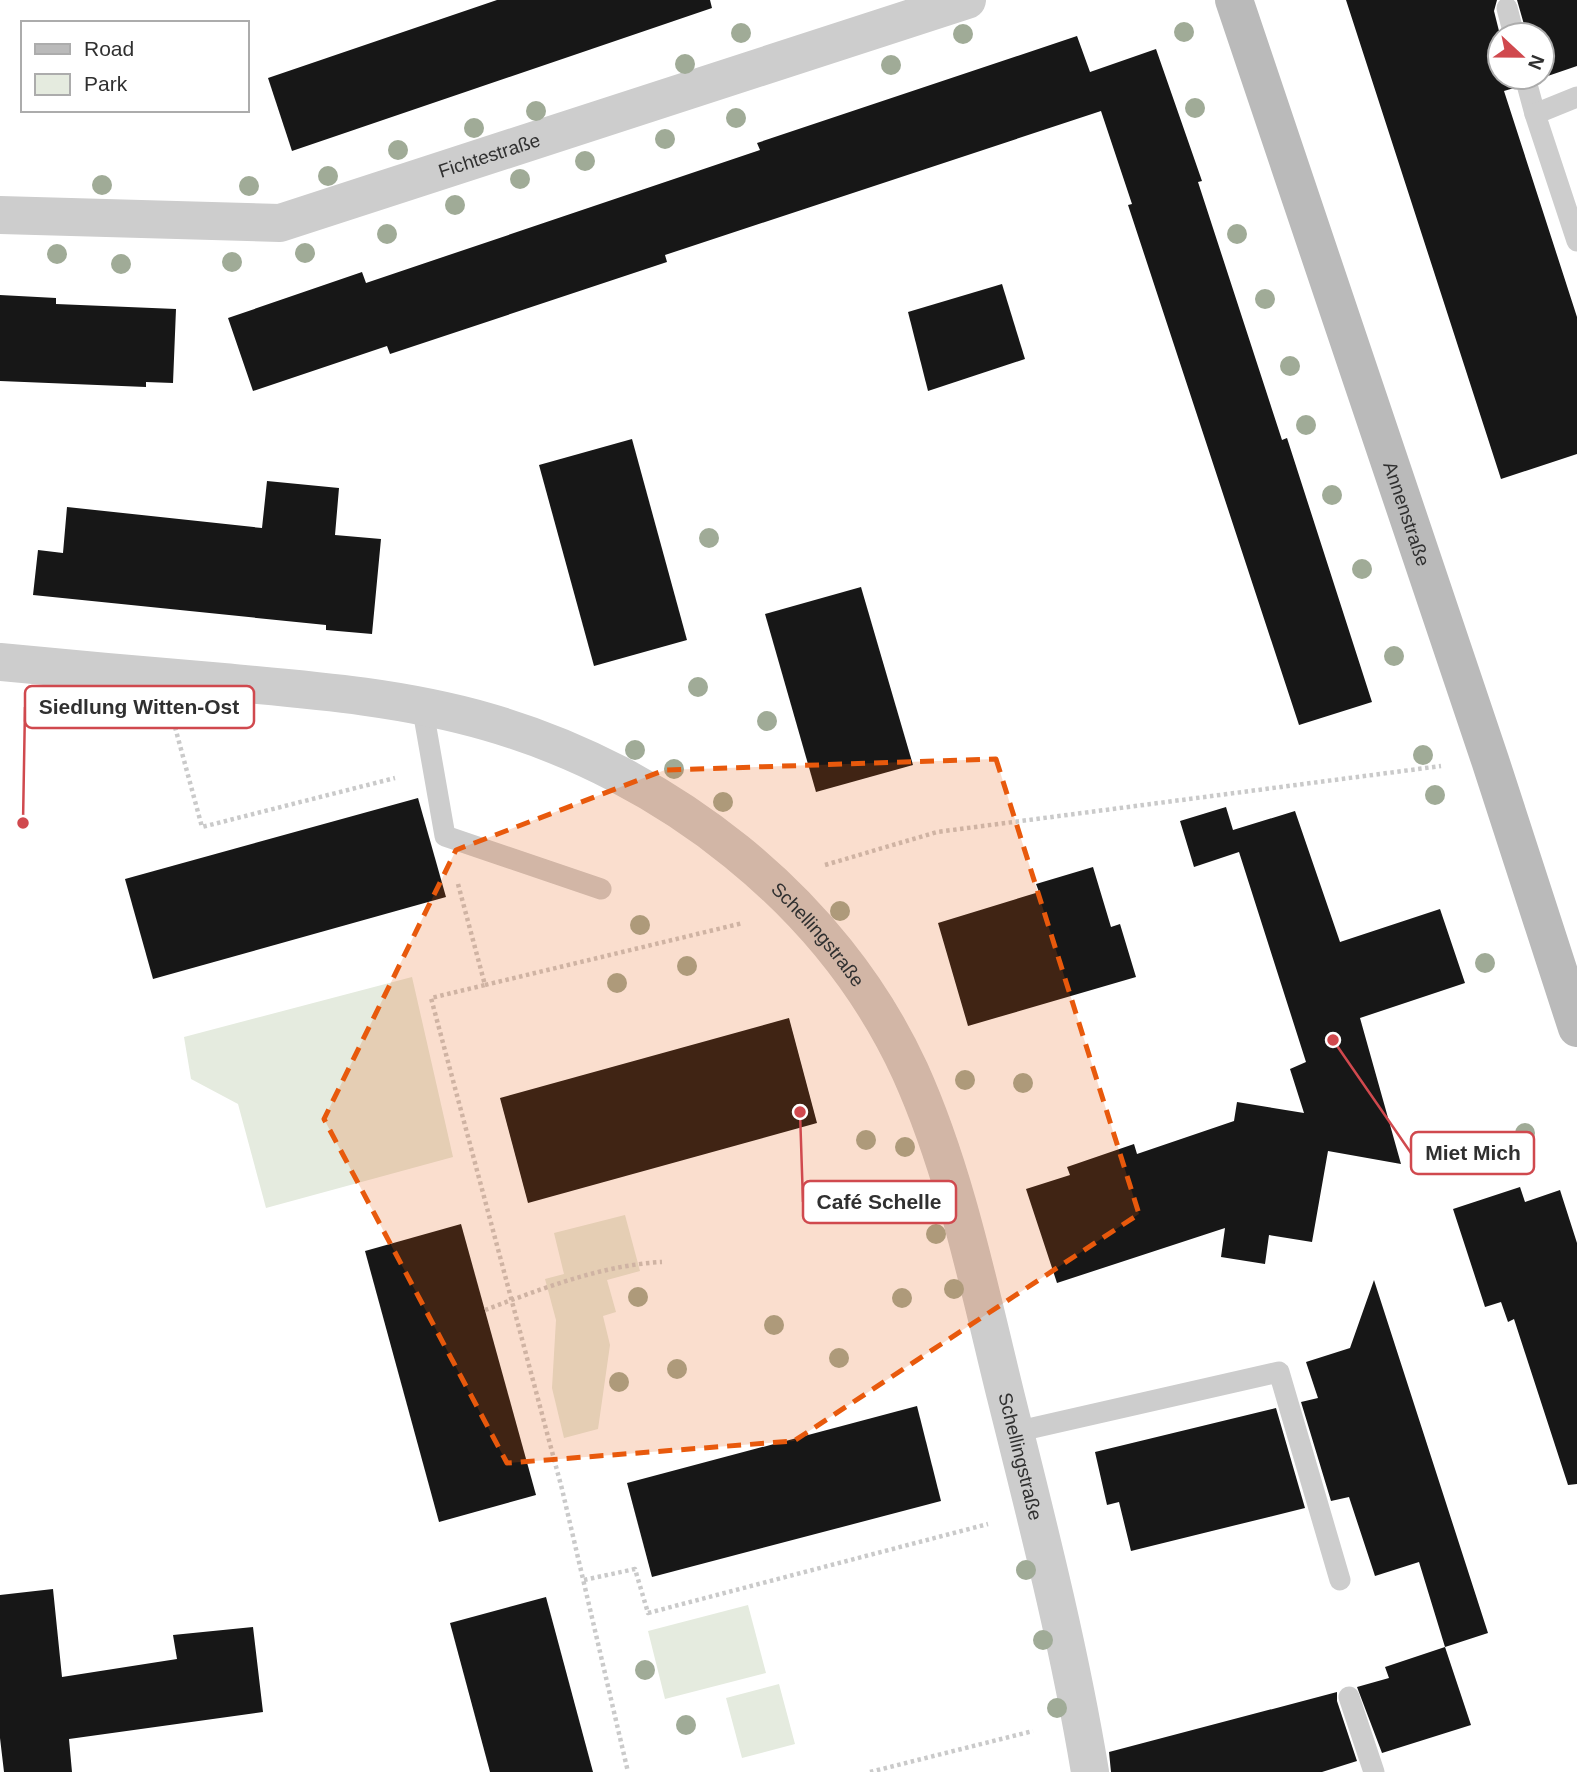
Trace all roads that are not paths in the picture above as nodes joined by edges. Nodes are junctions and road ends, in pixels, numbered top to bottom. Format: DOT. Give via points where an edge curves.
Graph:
graph roads {
  1 [pos="967,0"];
  2 [pos="1234,0"];
  3 [pos="1507,8"];
  4 [pos="1510,21"];
  5 [pos="1529,91"];
  6 [pos="1577,97"];
  7 [pos="1535,114"];
  8 [pos="0,215"];
  9 [pos="1577,241"];
  10 [pos="0,662"];
  11 [pos="422,705"];
  12 [pos="601,889"];
  13 [pos="1577,1028"];
  14 [pos="1015,1432"];
  15 [pos="1340,1580"];
  16 [pos="1349,1697"];
  17 [pos="1090,1772"];
  18 [pos="1374,1772"];
  1 -- 8 [label="street, Fichtestraße" via="280,223"];
  2 -- 13 [label="street, Annenstraße"];
  3 -- 4 [label="lane"];
  5 -- 7 [label="lane"];
  6 -- 7 [label="lane"];
  7 -- 9 [label="lane"];
  10 -- 11 [label="street, Schellingstraße" via="284,687"];
  11 -- 12 [label="lane" via="445,836"];
  11 -- 14 [label="street, Schellingstraße" via="490,722 591,761 657,795 710,832 800,909 865,990 919,1093 970,1250"];
  14 -- 15 [label="lane" via="1279,1372"];
  14 -- 17 [label="street, Schellingstraße" via="1056,1597"];
  16 -- 18 [label="lane"];
}
